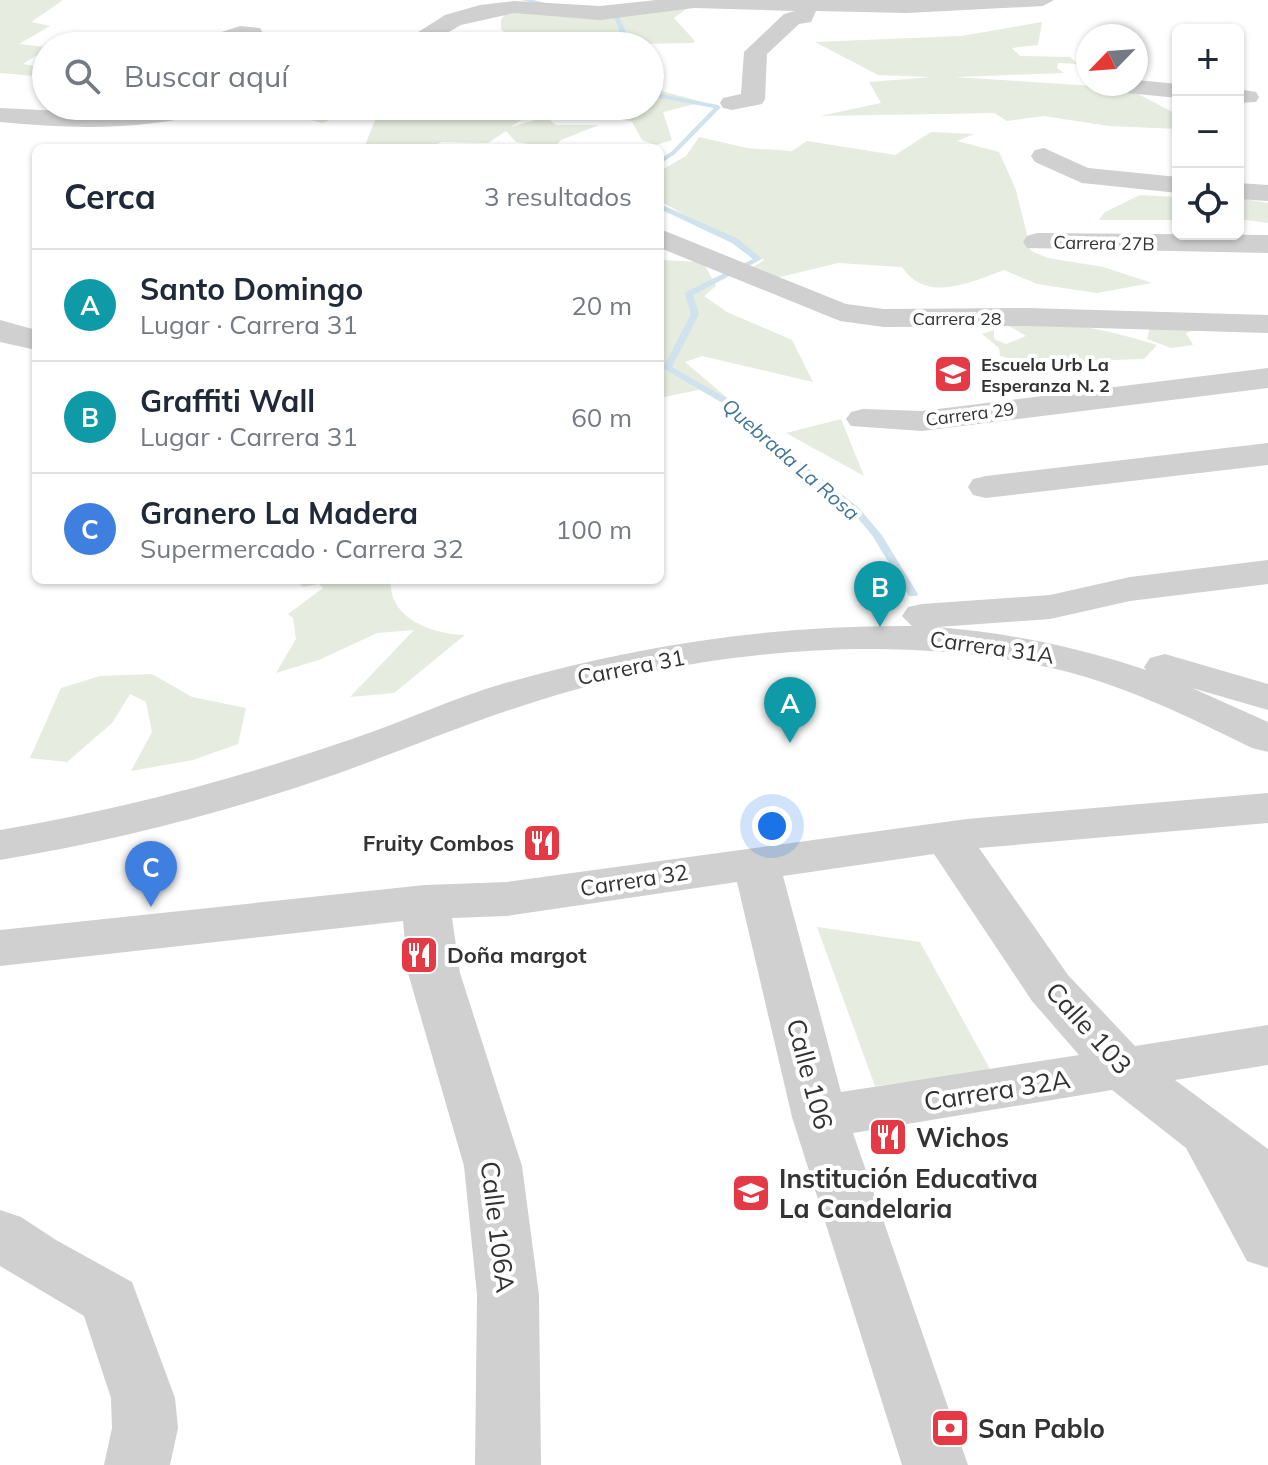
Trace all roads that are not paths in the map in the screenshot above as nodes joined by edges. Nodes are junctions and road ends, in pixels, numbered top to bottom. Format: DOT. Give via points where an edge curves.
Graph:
graph roads {
  1 [pos="1035,0"];
  2 [pos="1043,0"];
  3 [pos="902,3"];
  4 [pos="808,6"];
  5 [pos="432,32"];
  6 [pos="1148,88"];
  7 [pos="1172,90"];
  8 [pos="732,103"];
  9 [pos="0,115"];
  10 [pos="32,117"];
  11 [pos="79,120"];
  12 [pos="136,120"];
  13 [pos="1044,156"];
  14 [pos="1172,184"];
  15 [pos="1244,191"];
  16 [pos="1268,193"];
  17 [pos="664,240"];
  18 [pos="1037,242"];
  19 [pos="1268,244"];
  20 [pos="1268,293"];
  21 [pos="1196,322"];
  22 [pos="1268,324"];
  23 [pos="0,329"];
  24 [pos="32,339"];
  25 [pos="1268,378"];
  26 [pos="863,419"];
  27 [pos="1268,454"];
  28 [pos="986,487"];
  29 [pos="1268,572"];
  30 [pos="844,640"];
  31 [pos="1090,665"];
  32 [pos="1268,697"];
  33 [pos="1268,739"];
  34 [pos="1268,808"];
  35 [pos="950,837"];
  36 [pos="0,845"];
  37 [pos="756,863"];
  38 [pos="425,902"];
  39 [pos="0,948"];
  40 [pos="1268,1045"];
  41 [pos="1124,1070"];
  42 [pos="820,1117"];
  43 [pos="1206,1135"];
  44 [pos="1268,1181"];
  45 [pos="0,1234"];
  46 [pos="1268,1244"];
  47 [pos="137,1465"];
  48 [pos="508,1465"];
  49 [pos="935,1465"];
  1 -- 2 [label="street"];
  1 -- 3 [label="street"];
  3 -- 4 [label="street"];
  4 -- 5 [label="street" via="694,2 600,13 514,7 453,20"];
  4 -- 8 [label="street" via="803,17 792,19 756,52 753,99"];
  6 -- 7 [label="street"];
  9 -- 10 [label="street"];
  11 -- 12 [label="street"];
  13 -- 14 [label="street" via="1082,175"];
  15 -- 16 [label="street"];
  17 -- 21 [label="street, Carrera 28" via="840,312 884,318"];
  18 -- 19 [label="street, Carrera 27B"];
  20 -- 21 [label="street"];
  21 -- 22 [label="street, Carrera 28"];
  23 -- 24 [label="street"];
  25 -- 26 [label="street, Carrera 29" via="922,421"];
  27 -- 28 [label="street"];
  29 -- 30 [label="street, Carrera 31" via="1130,589 1050,607 844,627"];
  30 -- 31 [label="street, Carrera 31A" via="924,636 974,641"];
  30 -- 36 [label="street, Carrera 31" via="769,643 620,667 515,694 247,788 70,834"];
  31 -- 32 [label="street, Carrera 31A" via="1109,655 1137,658"];
  31 -- 33 [label="street, Carrera 31A"];
  34 -- 35 [label="street, Carrera 32"];
  35 -- 37 [label="street, Carrera 32"];
  35 -- 41 [label="street, Calle 103" via="963,865 1050,988"];
  37 -- 38 [label="street, Carrera 32" via="507,899"];
  37 -- 42 [label="street, Calle 106"];
  38 -- 39 [label="street, Carrera 32"];
  38 -- 48 [label="street, Calle 106A" via="434,973 493,1166 508,1295"];
  40 -- 41 [label="street, Carrera 32A"];
  41 -- 42 [label="street, Carrera 32A"];
  41 -- 43 [label="street, Calle 103"];
  42 -- 49 [label="street, Calle 106"];
  43 -- 44 [label="street, Calle 103"];
  43 -- 46 [label="street"];
  45 -- 47 [label="street" via="110,1300 143,1398 145,1428"];
}
